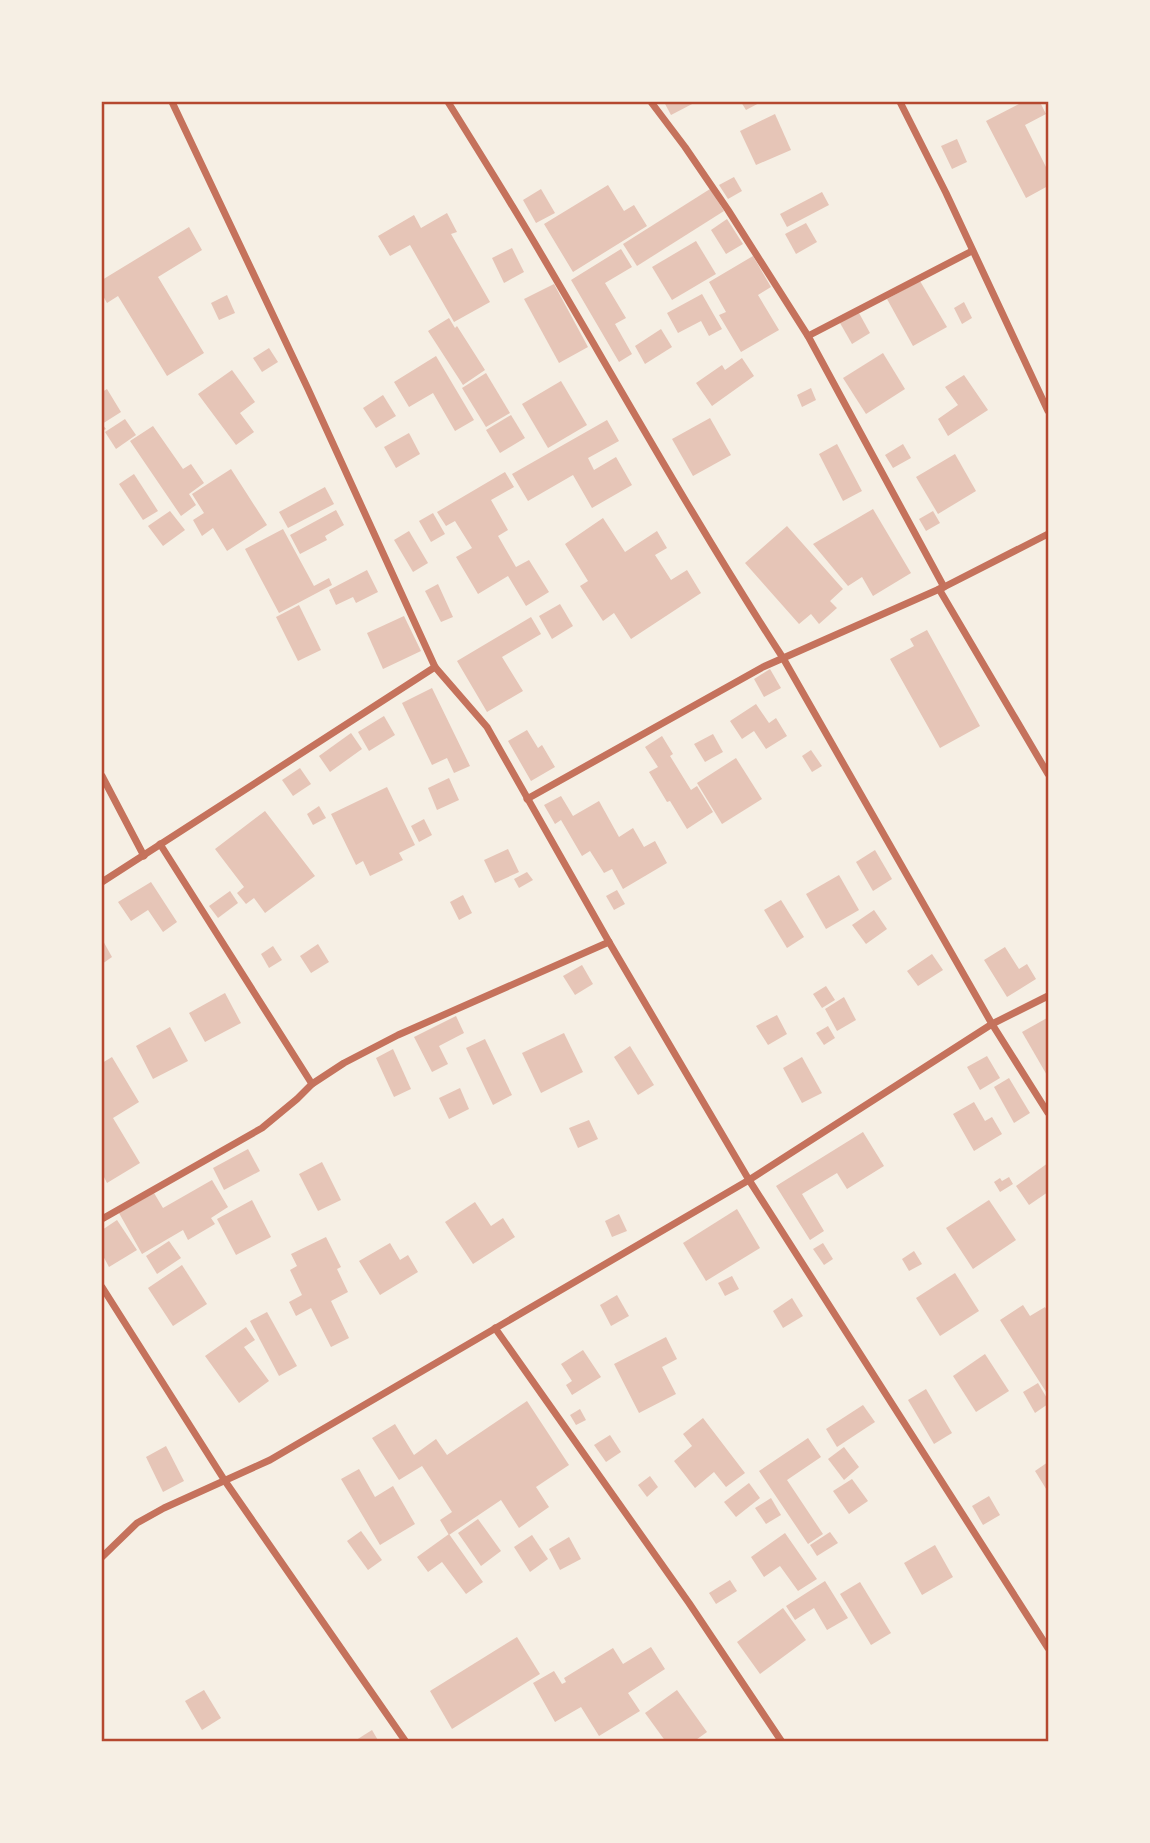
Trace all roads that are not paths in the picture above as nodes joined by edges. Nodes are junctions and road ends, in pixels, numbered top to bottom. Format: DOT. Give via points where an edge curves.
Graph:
graph roads {
  1 [pos="172,102"];
  2 [pos="448,102"];
  3 [pos="651,102"];
  4 [pos="900,102"];
  5 [pos="972,251"];
  6 [pos="808,336"];
  7 [pos="1048,411"];
  8 [pos="1048,534"];
  9 [pos="941,588"];
  10 [pos="783,658"];
  11 [pos="435,667"];
  12 [pos="1048,774"];
  13 [pos="102,776"];
  14 [pos="527,799"];
  15 [pos="160,844"];
  16 [pos="144,856"];
  17 [pos="102,882"];
  18 [pos="608,942"];
  19 [pos="1048,996"];
  20 [pos="992,1024"];
  21 [pos="312,1084"];
  22 [pos="1048,1113"];
  23 [pos="749,1180"];
  24 [pos="102,1219"];
  25 [pos="102,1287"];
  26 [pos="495,1328"];
  27 [pos="225,1481"];
  28 [pos="102,1557"];
  29 [pos="1048,1648"];
  30 [pos="406,1741"];
  31 [pos="782,1741"];
  1 -- 11 [label="street"];
  2 -- 10 [label="street"];
  3 -- 6 [label="street" via="728,210"];
  4 -- 5 [label="street"];
  5 -- 6 [label="street"];
  5 -- 7 [label="street"];
  6 -- 9 [label="street"];
  8 -- 9 [label="street"];
  9 -- 10 [label="street"];
  9 -- 12 [label="street"];
  10 -- 14 [label="street"];
  10 -- 20 [label="street"];
  11 -- 14 [label="street" via="487,727"];
  11 -- 15 [label="street"];
  13 -- 16 [label="street"];
  14 -- 18 [label="street"];
  15 -- 16 [label="street"];
  15 -- 21 [label="street"];
  16 -- 17 [label="street"];
  18 -- 21 [label="street" via="398,1035"];
  18 -- 23 [label="street"];
  19 -- 20 [label="street"];
  20 -- 22 [label="street"];
  20 -- 23 [label="street"];
  21 -- 24 [label="street" via="262,1128"];
  23 -- 26 [label="street"];
  23 -- 29 [label="street"];
  25 -- 27 [label="street"];
  26 -- 27 [label="street" via="270,1460"];
  26 -- 31 [label="street"];
  27 -- 28 [label="street" via="137,1523"];
  27 -- 30 [label="street"];
}
